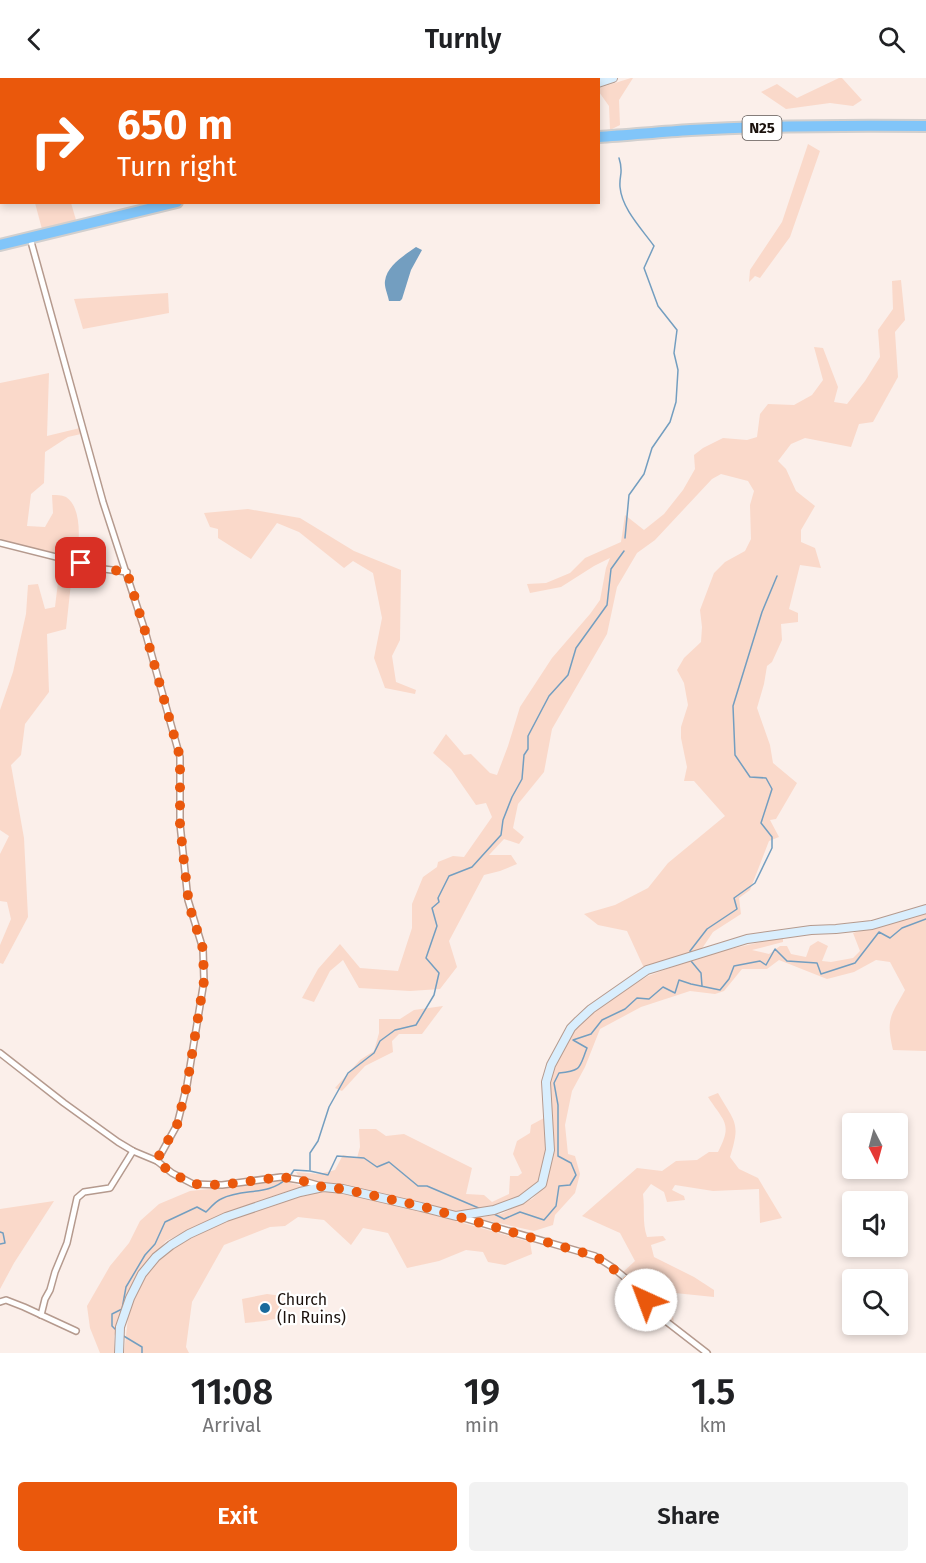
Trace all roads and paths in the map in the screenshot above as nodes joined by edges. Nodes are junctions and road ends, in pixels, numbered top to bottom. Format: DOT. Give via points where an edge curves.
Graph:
graph roads {
  1 [pos="926,126"];
  2 [pos="600,137"];
  3 [pos="169,204"];
  4 [pos="30,238"];
  5 [pos="0,245"];
  6 [pos="0,543"];
  7 [pos="127,572"];
  8 [pos="926,909"];
  9 [pos="0,1053"];
  10 [pos="133,1151"];
  11 [pos="156,1161"];
  12 [pos="323,1187"];
  13 [pos="456,1216"];
  14 [pos="0,1302"];
  15 [pos="41,1315"];
  16 [pos="76,1331"];
  17 [pos="119,1353"];
  18 [pos="707,1353"];
  1 -- 2 [label="highway, N25" via="731,129"];
  3 -- 4 [label="highway"];
  4 -- 5 [label="highway"];
  4 -- 7 [label="street" via="103,502"];
  6 -- 7 [label="street"];
  7 -- 11 [label="street" via="180,757 180,824 188,900 203,949 204,981 187,1085 177,1125"];
  8 -- 13 [label="street" via="872,925 747,939 648,970 591,1009 571,1028 551,1065 546,1082 550,1150 542,1184 521,1200 494,1210"];
  9 -- 10 [label="street"];
  10 -- 11 [label="street"];
  10 -- 15 [label="street" via="110,1188 84,1192 77,1198 67,1243"];
  11 -- 12 [label="street" via="193,1184 222,1185 281,1177"];
  12 -- 13 [label="street"];
  12 -- 17 [label="street" via="226,1217 189,1234 156,1257 130,1298 120,1327"];
  13 -- 18 [label="street" via="595,1256 629,1281 667,1322"];
  14 -- 15 [label="street" via="6,1300"];
  15 -- 16 [label="street"];
}
